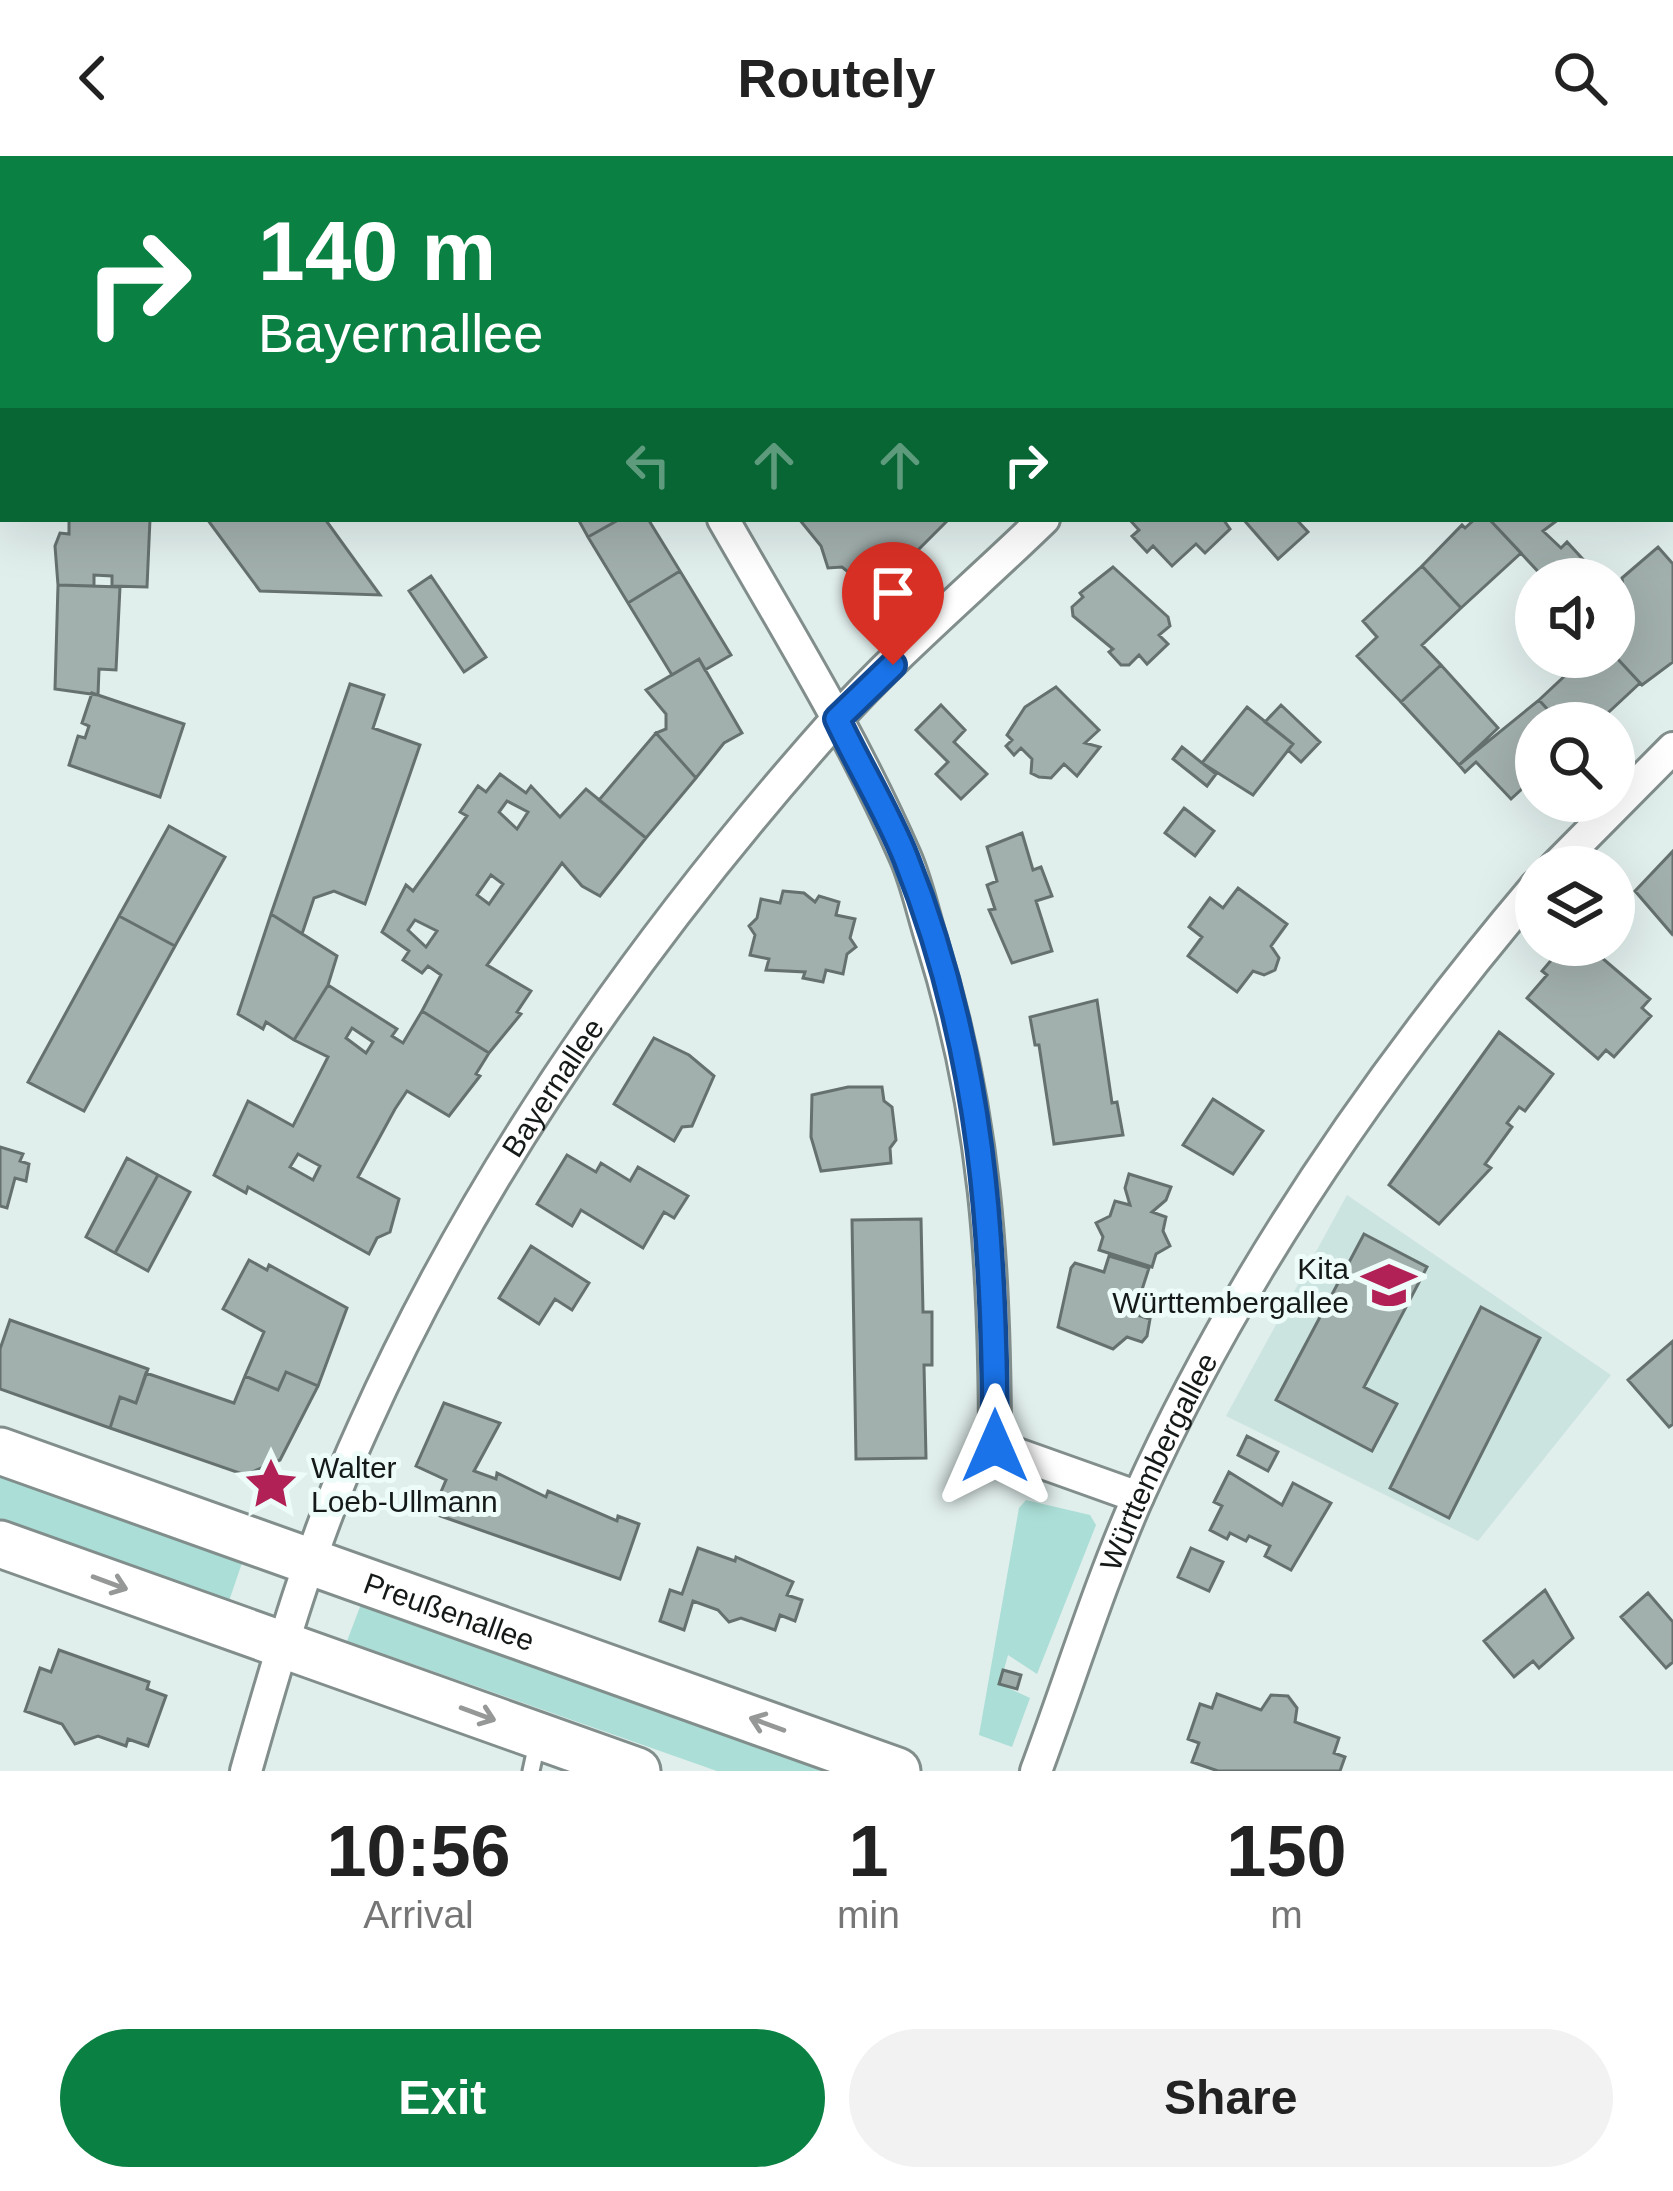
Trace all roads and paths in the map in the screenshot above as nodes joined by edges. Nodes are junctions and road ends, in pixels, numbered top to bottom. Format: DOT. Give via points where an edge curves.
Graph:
graph roads {
  1 [pos="725,522"];
  2 [pos="1041,522"];
  3 [pos="837,719"];
  4 [pos="1673,748"];
  5 [pos="1576,846"];
  6 [pos="1515,911"];
  7 [pos="0,1451"];
  8 [pos="1138,1497"];
  9 [pos="0,1544"];
  10 [pos="313,1561"];
  11 [pos="282,1644"];
  12 [pos="535,1754"];
  13 [pos="246,1771"];
  14 [pos="637,1771"];
  15 [pos="897,1771"];
  16 [pos="1036,1771"];
  1 -- 3 [label="street"];
  2 -- 3 [label="street, Bayernallee"];
  3 -- 8 [label="street" via="906,859 957,1022 994,1263 995,1446"];
  3 -- 10 [label="street, Bayernallee" via="627,982 494,1177 361,1431"];
  4 -- 5 [label="street"];
  6 -- 8 [label="street, Württembergallee" via="1312,1186"];
  7 -- 10 [label="street, Preußenallee"];
  8 -- 16 [label="street, Württembergallee"];
  9 -- 11 [label="street, one-way"];
  10 -- 11 [label="street, Bayernallee"];
  15 -- 10 [label="street, Preußenallee, one-way"];
  11 -- 12 [label="street, one-way"];
  11 -- 13 [label="street, Bayernallee"];
  12 -- 14 [label="street"];
}
